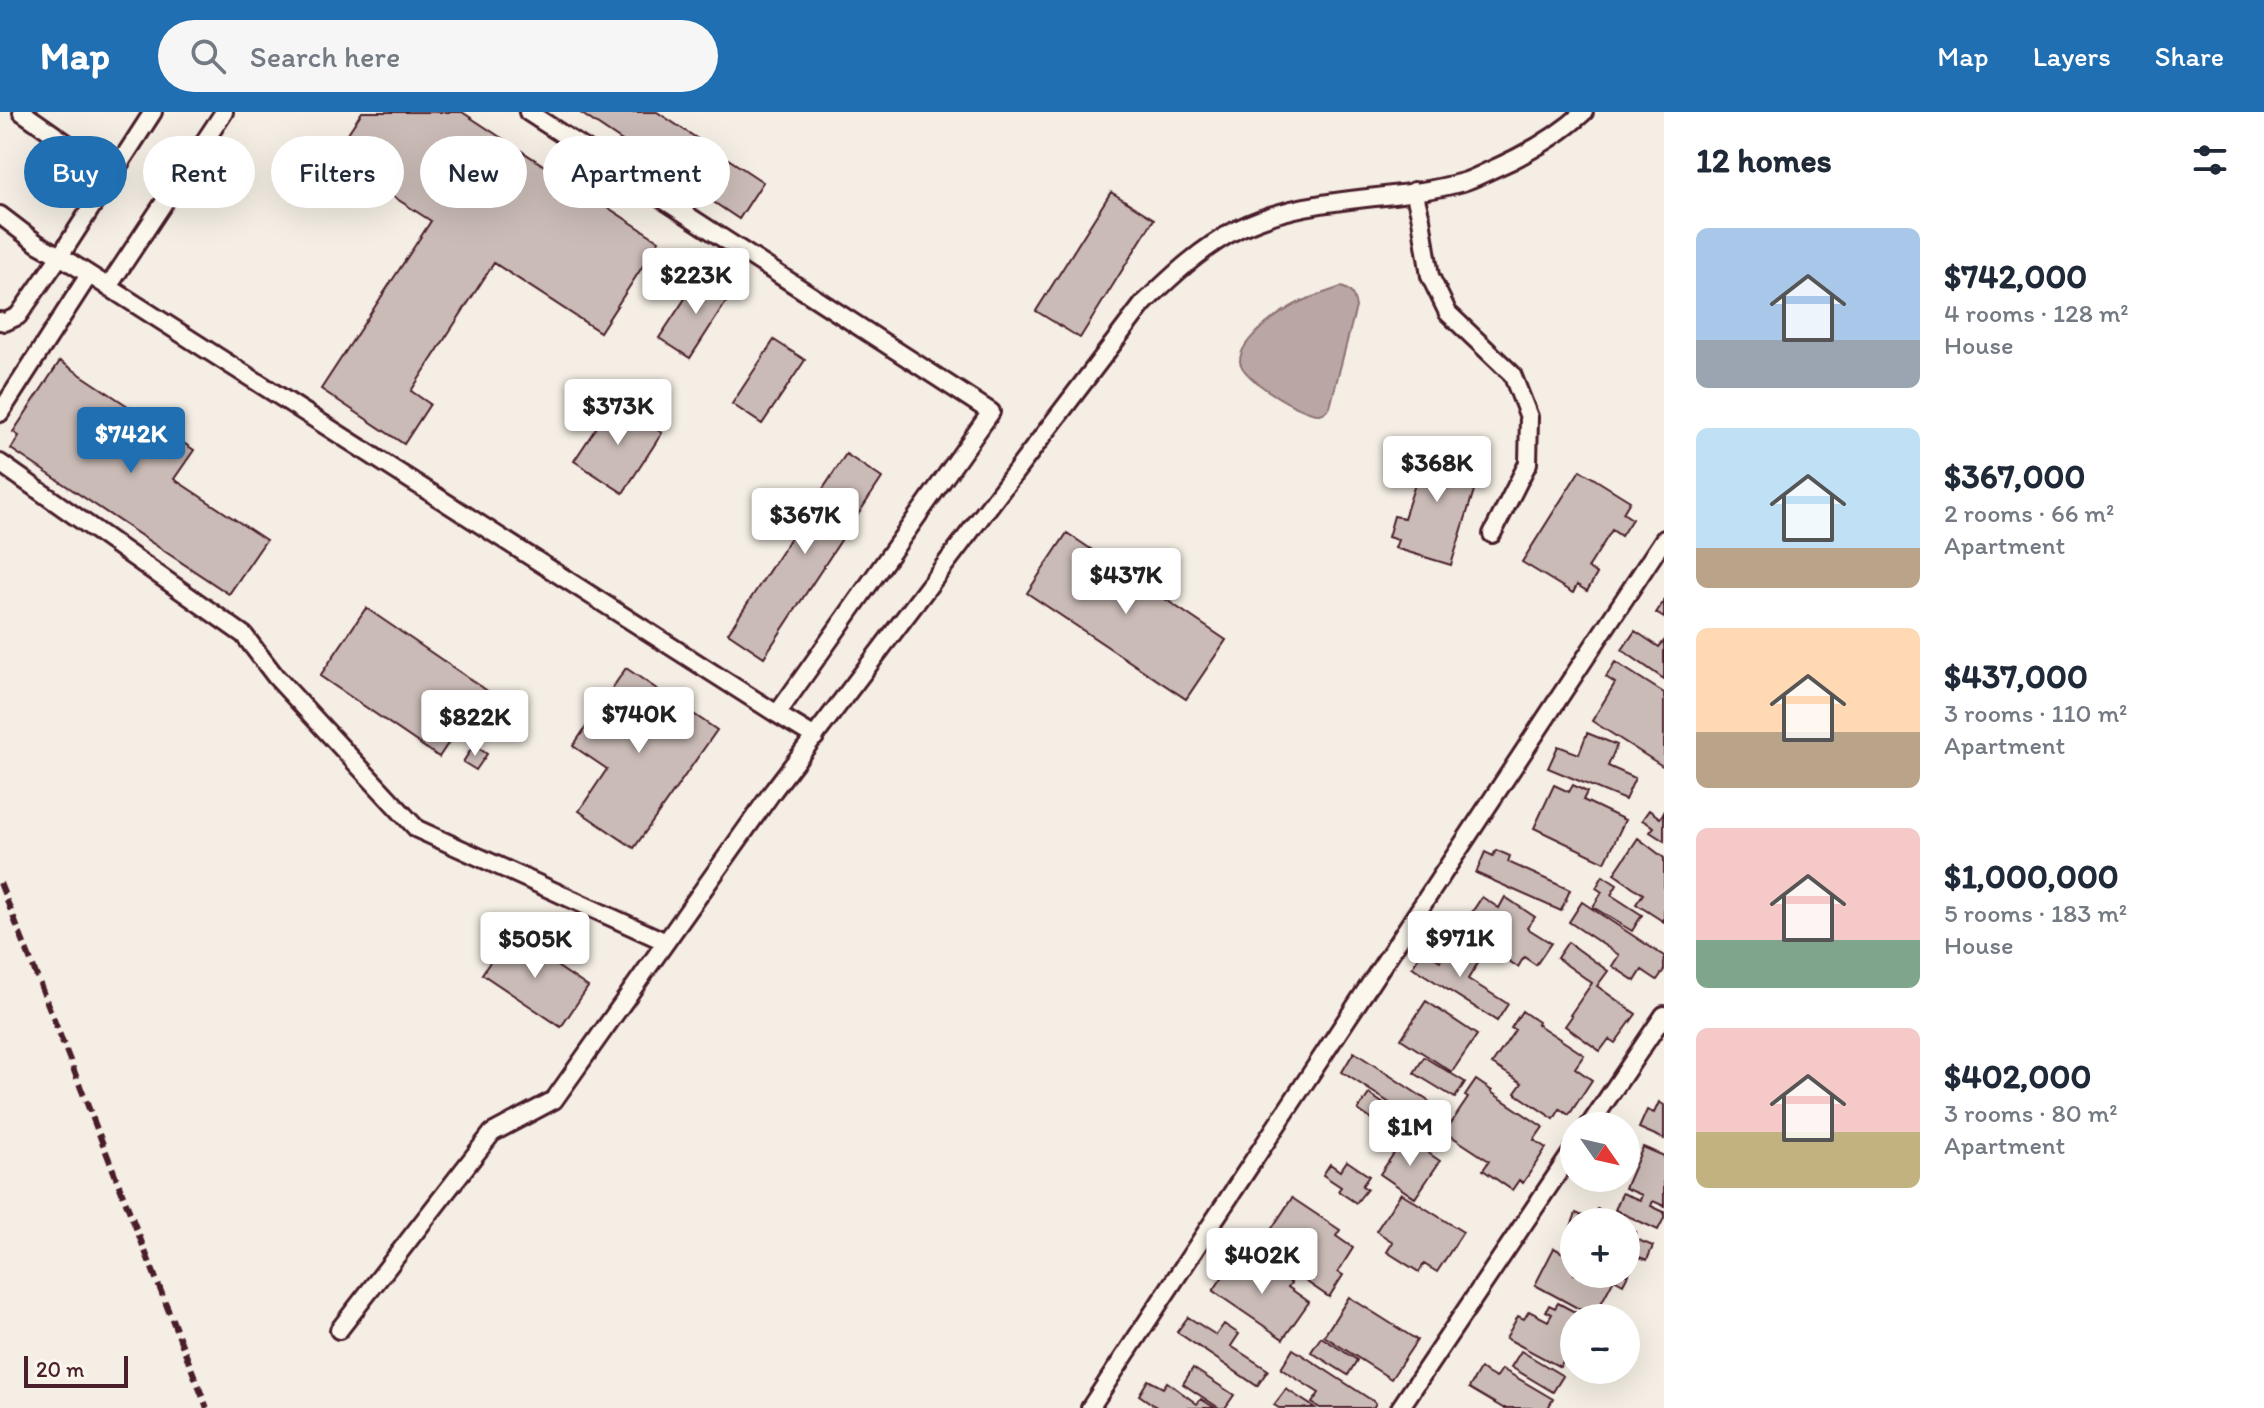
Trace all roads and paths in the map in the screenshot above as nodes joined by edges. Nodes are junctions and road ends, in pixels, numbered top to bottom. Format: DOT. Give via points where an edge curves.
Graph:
graph roads {
  1 [pos="22,112"];
  2 [pos="153,112"];
  3 [pos="224,112"];
  4 [pos="528,112"];
  5 [pos="1584,112"];
  6 [pos="56,136"];
  7 [pos="127,152"];
  8 [pos="1414,191"];
  9 [pos="91,208"];
  10 [pos="0,215"];
  11 [pos="60,256"];
  12 [pos="89,275"];
  13 [pos="108,287"];
  14 [pos="0,321"];
  15 [pos="0,413"];
  16 [pos="0,463"];
  17 [pos="1492,534"];
  18 [pos="1664,539"];
  19 [pos="777,714"];
  20 [pos="815,737"];
  21 [pos="666,942"];
  22 [pos="1664,1015"];
  23 [pos="1598,1112"];
  24 [pos="1560,1170"];
  25 [pos="339,1330"];
  26 [pos="1090,1408"];
  27 [pos="1400,1408"];
  1 -- 6 [label="lane"];
  2 -- 7 [label="lane"];
  3 -- 13 [label="lane"];
  4 -- 19 [label="lane" via="991,412"];
  5 -- 8 [label="lane" via="1524,155 1465,181"];
  8 -- 17 [label="lane" via="1430,276 1448,313 1512,374 1529,417 1528,463"];
  8 -- 20 [label="lane" via="1295,208 1238,229 1187,262 1143,304"];
  9 -- 11 [label="lane"];
  10 -- 11 [label="lane"];
  11 -- 12 [label="lane"];
  11 -- 14 [label="lane" via="18,316"];
  12 -- 13 [label="lane"];
  12 -- 15 [label="lane"];
  13 -- 19 [label="lane"];
  16 -- 21 [label="lane" via="244,635 276,677 417,829"];
  18 -- 26 [label="lane"];
  19 -- 20 [label="lane"];
  20 -- 21 [label="lane"];
  21 -- 25 [label="lane" via="554,1100 492,1133"];
  22 -- 23 [label="lane"];
  24 -- 27 [label="lane"];
}
